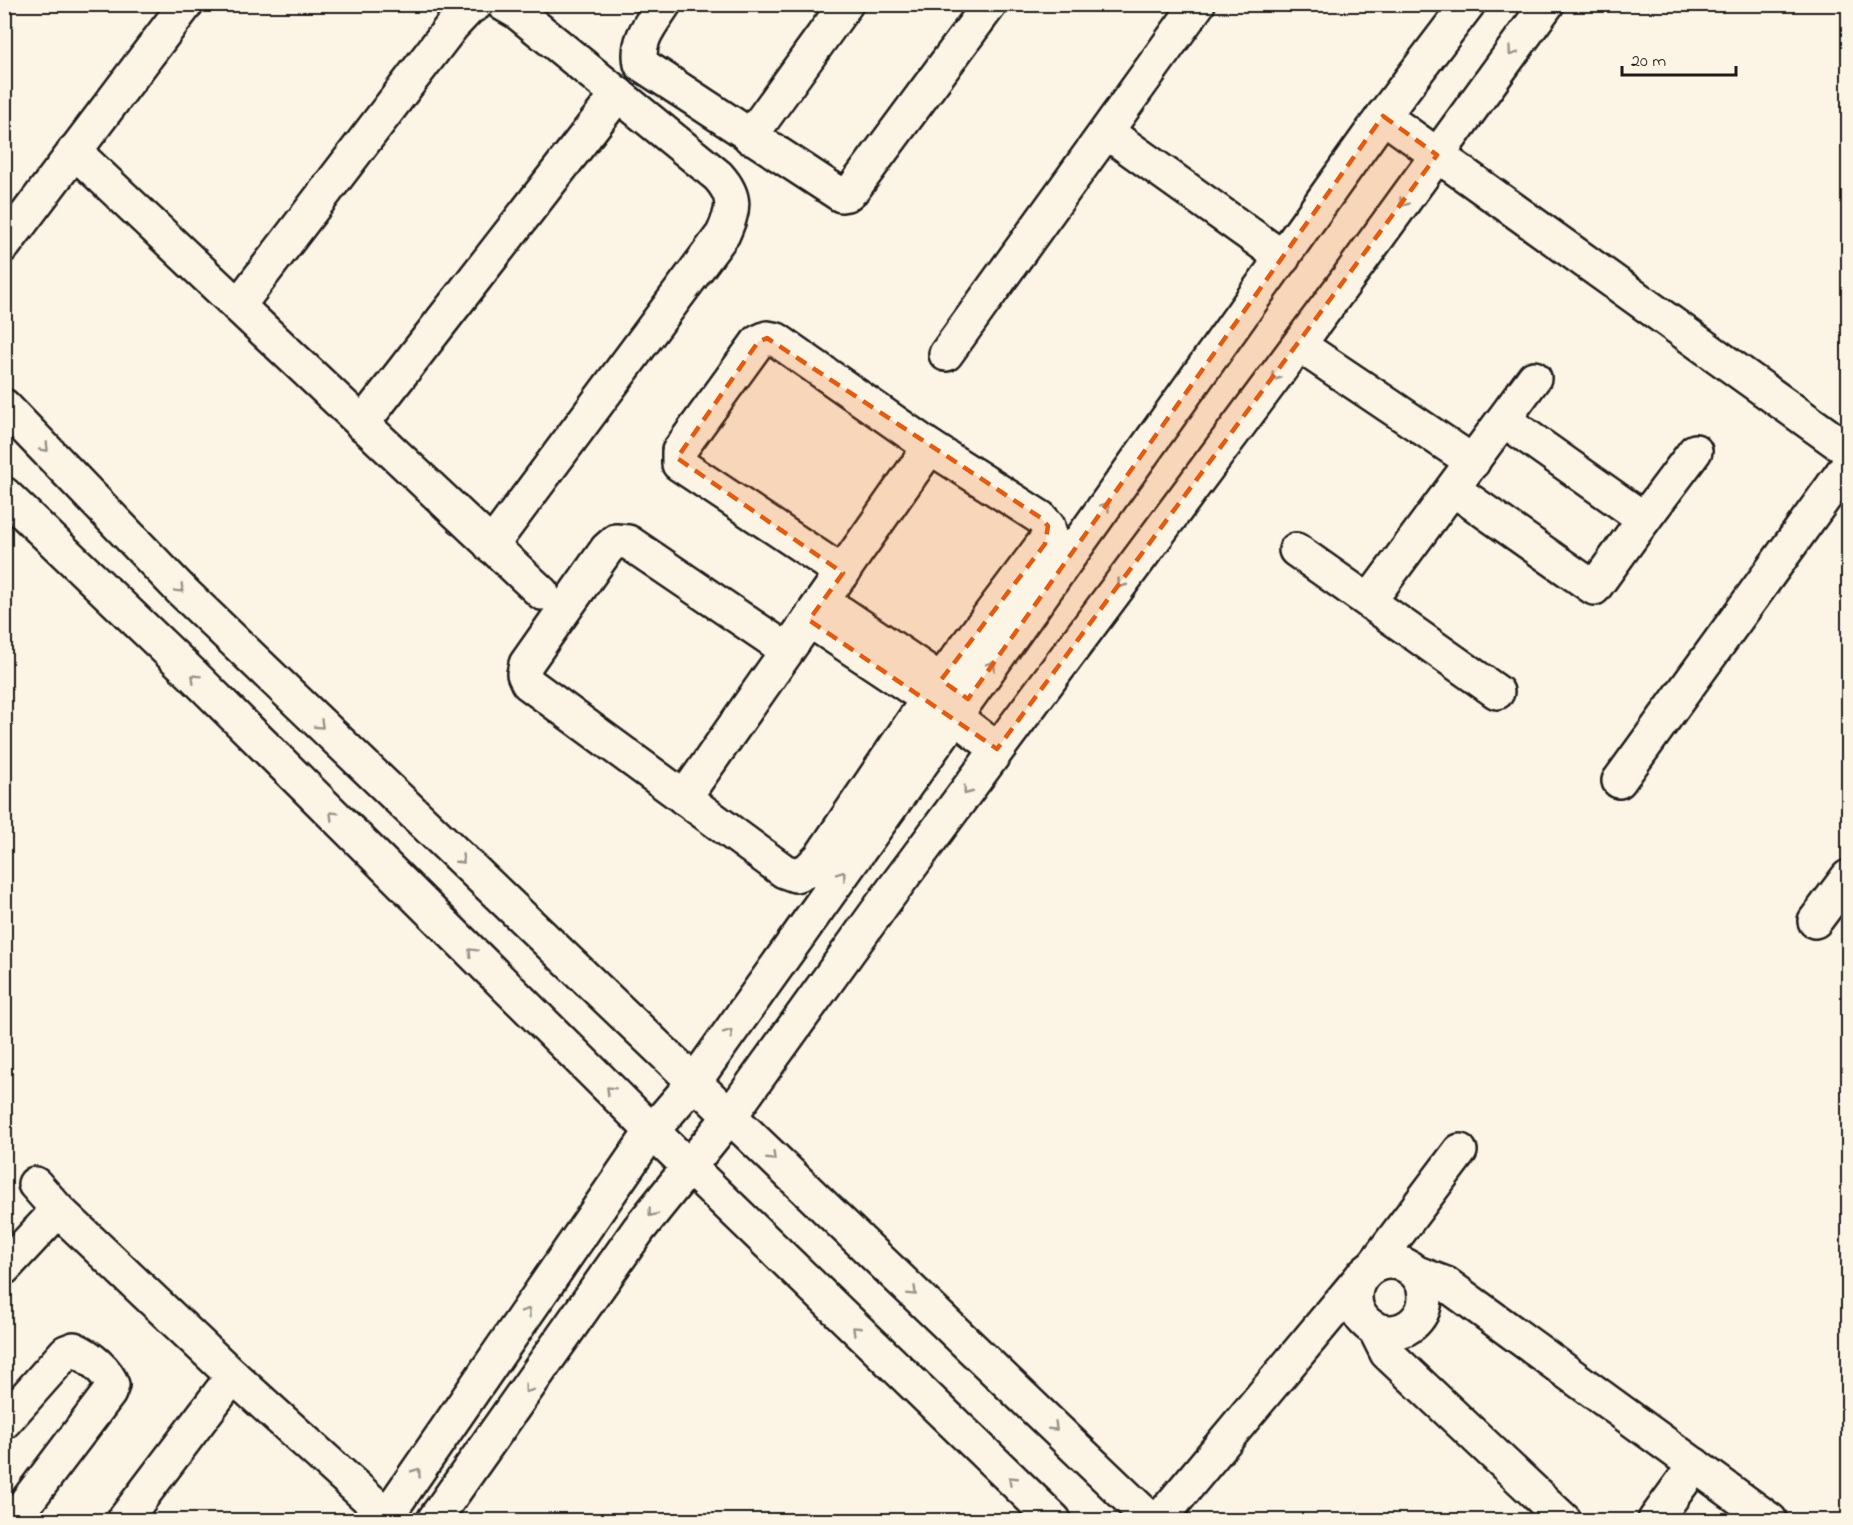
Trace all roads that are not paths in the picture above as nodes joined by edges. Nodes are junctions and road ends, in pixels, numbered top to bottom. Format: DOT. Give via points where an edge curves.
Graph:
graph roads {
  1 [pos="186,4"];
  2 [pos="476,4"];
  3 [pos="503,4"];
  4 [pos="664,4"];
  5 [pos="846,4"];
  6 [pos="990,4"];
  7 [pos="1198,4"];
  8 [pos="1468,4"];
  9 [pos="1547,4"];
  10 [pos="618,94"];
  11 [pos="1383,116"];
  12 [pos="1108,133"];
  13 [pos="750,137"];
  14 [pos="74,151"];
  15 [pos="1437,155"];
  16 [pos="4,244"];
  17 [pos="1283,258"];
  18 [pos="238,306"];
  19 [pos="1299,345"];
  20 [pos="946,354"];
  21 [pos="1534,378"];
  22 [pos="4,406"];
  23 [pos="1504,420"];
  24 [pos="362,424"];
  25 [pos="930,447"];
  26 [pos="1848,450"];
  27 [pos="1695,451"];
  28 [pos="1473,462"];
  29 [pos="1848,465"];
  30 [pos="1453,489"];
  31 [pos="4,494"];
  32 [pos="1644,519"];
  33 [pos="491,546"];
  34 [pos="1296,550"];
  35 [pos="843,573"];
  36 [pos="542,593"];
  37 [pos="1370,600"];
  38 [pos="841,613"];
  39 [pos="809,620"];
  40 [pos="788,650"];
  41 [pos="934,689"];
  42 [pos="1497,693"];
  43 [pos="961,708"];
  44 [pos="998,749"];
  45 [pos="1620,781"];
  46 [pos="684,798"];
  47 [pos="1848,877"];
  48 [pos="1815,921"];
  49 [pos="695,1081"];
  50 [pos="730,1116"];
  51 [pos="652,1131"];
  52 [pos="1460,1151"];
  53 [pos="688,1166"];
  54 [pos="35,1184"];
  55 [pos="58,1210"];
  56 [pos="4,1268"];
  57 [pos="1366,1273"];
  58 [pos="1417,1273"];
  59 [pos="1376,1329"];
  60 [pos="233,1376"];
  61 [pos="4,1422"];
  62 [pos="1695,1465"];
  63 [pos="387,1519"];
  64 [pos="13,1521"];
  65 [pos="124,1521"];
  66 [pos="434,1521"];
  67 [pos="1054,1521"];
  68 [pos="1151,1521"];
  69 [pos="1160,1521"];
  70 [pos="1564,1521"];
  71 [pos="1655,1521"];
  72 [pos="1770,1521"];
  1 -- 14 [label="street"];
  2 -- 18 [label="street" via="452,26"];
  3 -- 10 [label="street"];
  4 -- 13 [label="street" via="643,36 638,51 640,64"];
  5 -- 13 [label="street"];
  6 -- 13 [label="street" via="847,194 832,191"];
  7 -- 12 [label="street"];
  8 -- 11 [label="street"];
  9 -- 15 [label="street, one-way"];
  10 -- 24 [label="street"];
  10 -- 33 [label="street" via="730,189 730,219 723,234"];
  11 -- 15 [label="street"];
  11 -- 17 [label="street"];
  12 -- 17 [label="street"];
  12 -- 20 [label="street"];
  14 -- 16 [label="street"];
  14 -- 18 [label="street"];
  15 -- 19 [label="street, one-way"];
  15 -- 26 [label="street"];
  43 -- 17 [label="street, one-way"];
  18 -- 24 [label="street"];
  19 -- 28 [label="street"];
  19 -- 44 [label="street, one-way"];
  21 -- 23 [label="street"];
  22 -- 49 [label="street, one-way" via="189,598"];
  23 -- 28 [label="street"];
  23 -- 32 [label="street"];
  24 -- 33 [label="street"];
  25 -- 35 [label="street"];
  25 -- 35 [label="street" via="777,340 767,338 758,342 679,451 679,464"];
  25 -- 41 [label="street" via="1041,518 1050,535"];
  27 -- 32 [label="street"];
  28 -- 30 [label="street"];
  29 -- 45 [label="street"];
  30 -- 32 [label="street" via="1594,588"];
  30 -- 37 [label="street"];
  51 -- 31 [label="street, one-way" via="193,675"];
  33 -- 36 [label="street"];
  34 -- 37 [label="street"];
  35 -- 39 [label="street"];
  37 -- 42 [label="street"];
  38 -- 41 [label="street"];
  39 -- 40 [label="street"];
  39 -- 41 [label="street"];
  40 -- 46 [label="street"];
  40 -- 46 [label="street" via="628,542 616,541 526,664 524,674 528,683"];
  41 -- 43 [label="street"];
  41 -- 46 [label="street" via="808,870 795,875 784,871"];
  43 -- 44 [label="street"];
  49 -- 43 [label="street, one-way"];
  44 -- 50 [label="street, one-way"];
  47 -- 48 [label="street"];
  49 -- 50 [label="street"];
  49 -- 51 [label="street"];
  50 -- 53 [label="street"];
  50 -- 68 [label="street, one-way"];
  51 -- 53 [label="street"];
  63 -- 51 [label="street, one-way"];
  52 -- 57 [label="street"];
  53 -- 66 [label="street, one-way" via="639,1229"];
  67 -- 53 [label="street, one-way"];
  54 -- 55 [label="street"];
  55 -- 56 [label="street"];
  55 -- 60 [label="street"];
  57 -- 58 [label="street" via="1396,1262"];
  57 -- 59 [label="street" via="1355,1304 1366,1322"];
  57 -- 69 [label="street"];
  58 -- 59 [label="street" via="1426,1296 1418,1319 1398,1331"];
  58 -- 62 [label="street" via="1446,1284"];
  59 -- 70 [label="street" via="1387,1353"];
  60 -- 63 [label="street"];
  60 -- 65 [label="street"];
  61 -- 64 [label="street" via="66,1352 74,1349 82,1353 109,1376 109,1393"];
  62 -- 71 [label="street"];
  62 -- 72 [label="street"];
}
